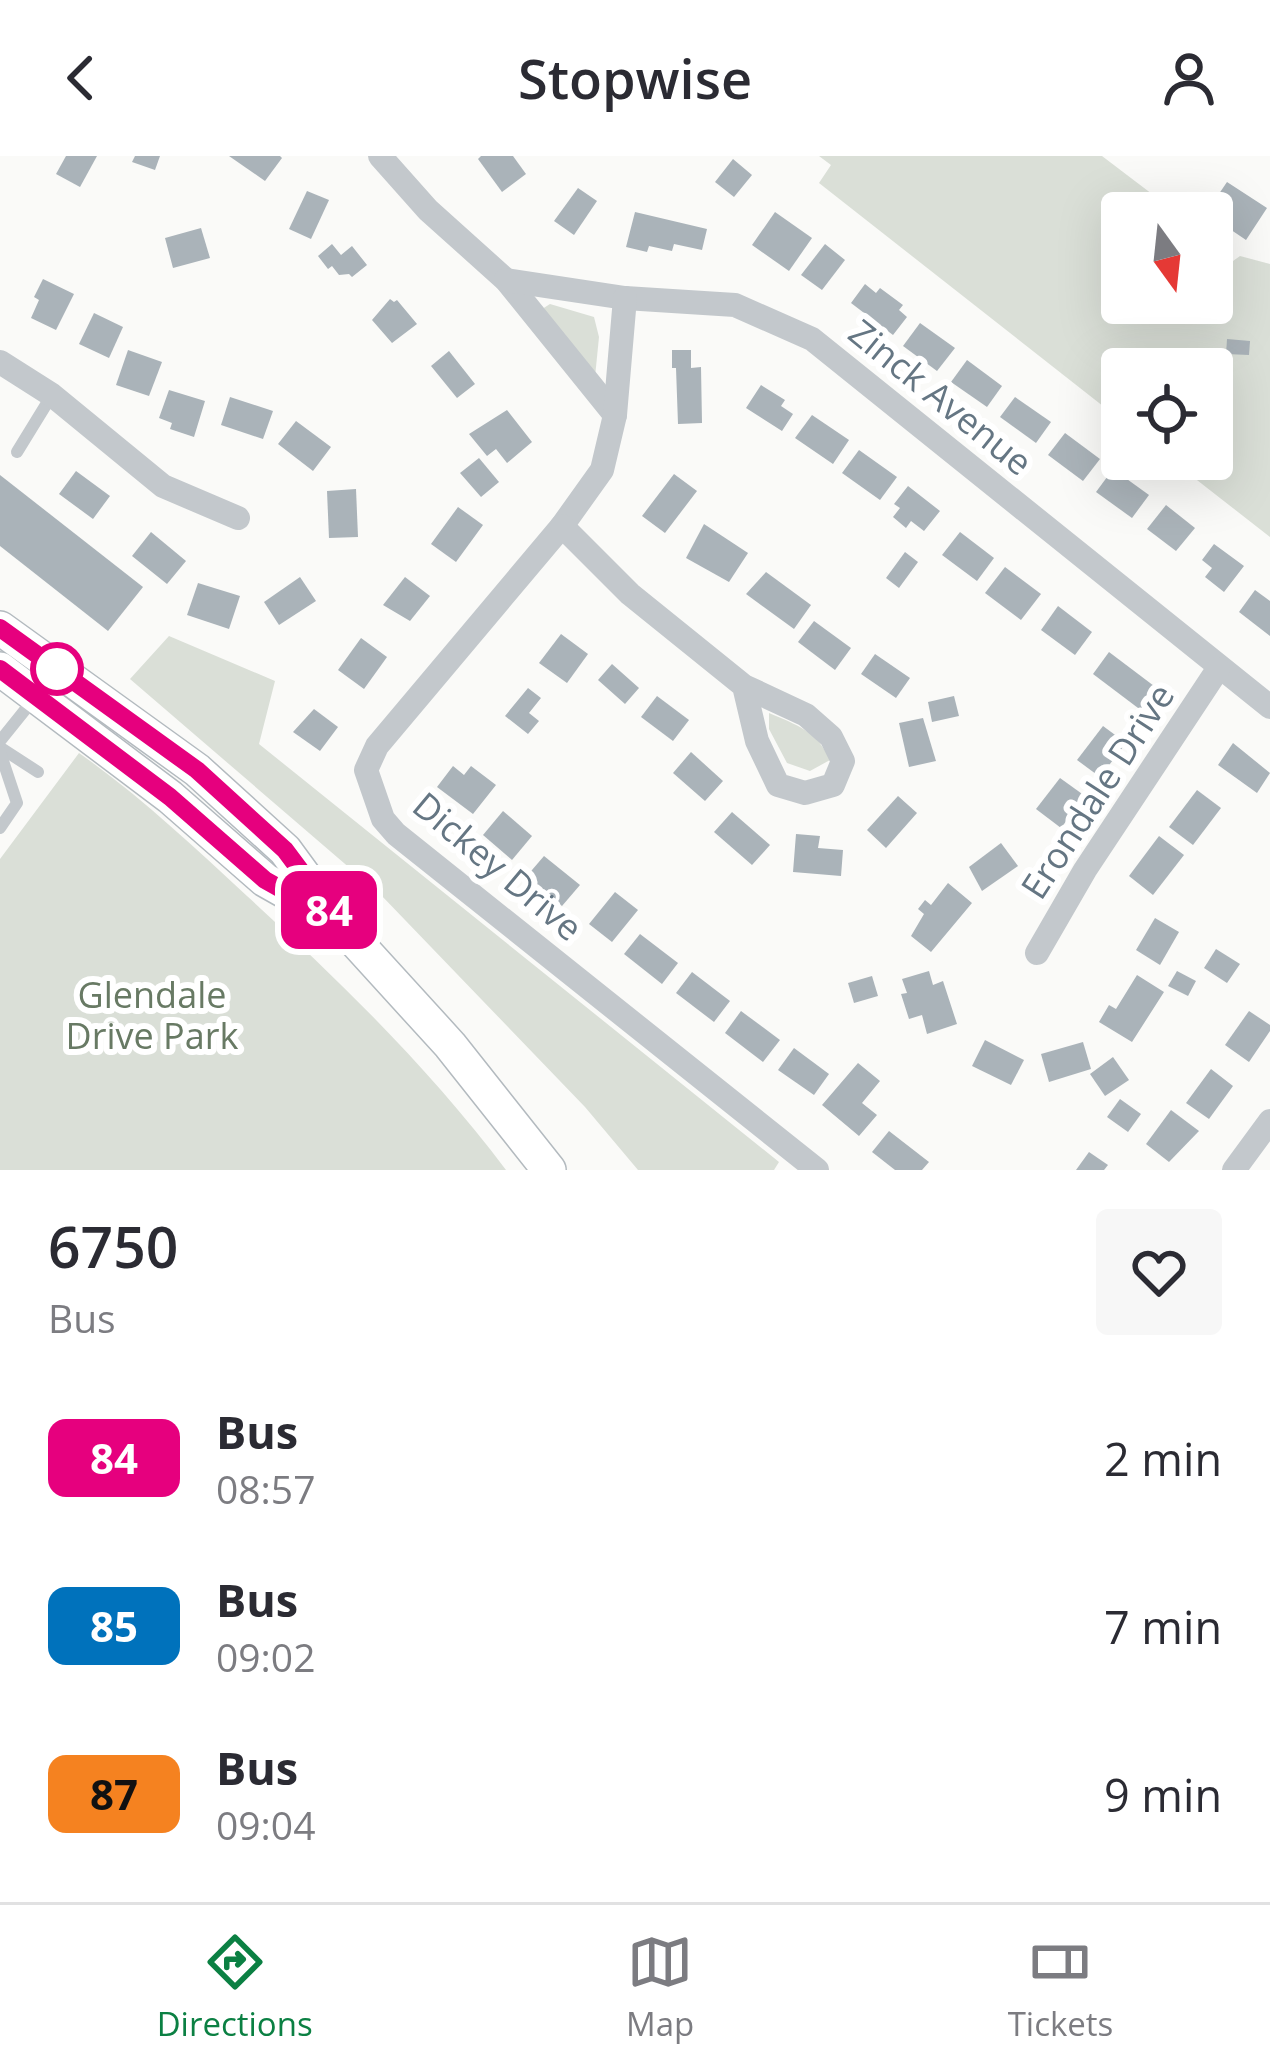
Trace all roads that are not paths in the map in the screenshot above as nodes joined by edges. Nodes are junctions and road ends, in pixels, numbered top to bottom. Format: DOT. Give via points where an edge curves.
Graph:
graph roads {
  1 [pos="380,156"];
  2 [pos="506,280"];
  3 [pos="625,298"];
  4 [pos="0,362"];
  5 [pos="52,395"];
  6 [pos="615,415"];
  7 [pos="17,452"];
  8 [pos="238,518"];
  9 [pos="562,526"];
  10 [pos="0,628"];
  11 [pos="0,669"];
  12 [pos="1218,669"];
  13 [pos="744,686"];
  14 [pos="35,696"];
  15 [pos="1270,707"];
  16 [pos="0,746"];
  17 [pos="38,772"];
  18 [pos="0,828"];
  19 [pos="338,921"];
  20 [pos="1037,953"];
  21 [pos="1270,1121"];
  22 [pos="1247,1165"];
  23 [pos="550,1170"];
  24 [pos="817,1170"];
  1 -- 2 [label="street"];
  2 -- 3 [label="street, Zinck Avenue"];
  2 -- 6 [label="street"];
  3 -- 6 [label="street, Dickey Drive"];
  3 -- 12 [label="street, Zinck Avenue" via="735,304 812,339"];
  4 -- 5 [label="street"];
  5 -- 7 [label="lane"];
  5 -- 8 [label="street" via="164,486"];
  6 -- 9 [label="street, Dickey Drive" via="602,470"];
  9 -- 13 [label="street" via="630,594"];
  9 -- 24 [label="street, Dickey Drive" via="377,746 366,770 373,796 383,819 429,863"];
  10 -- 19 [label="main road" via="197,770 285,850"];
  11 -- 14 [label="main road"];
  12 -- 15 [label="street, Zinck Avenue"];
  12 -- 20 [label="street, Erondale Drive"];
  13 -- 13 [label="street" via="778,784 805,793 833,785 843,761 832,737"];
  14 -- 16 [label="lane"];
  14 -- 19 [label="main road" via="265,880"];
  16 -- 17 [label="lane"];
  16 -- 18 [label="lane" via="17,803"];
  19 -- 23 [label="main road"];
  21 -- 22 [label="street"];
}
